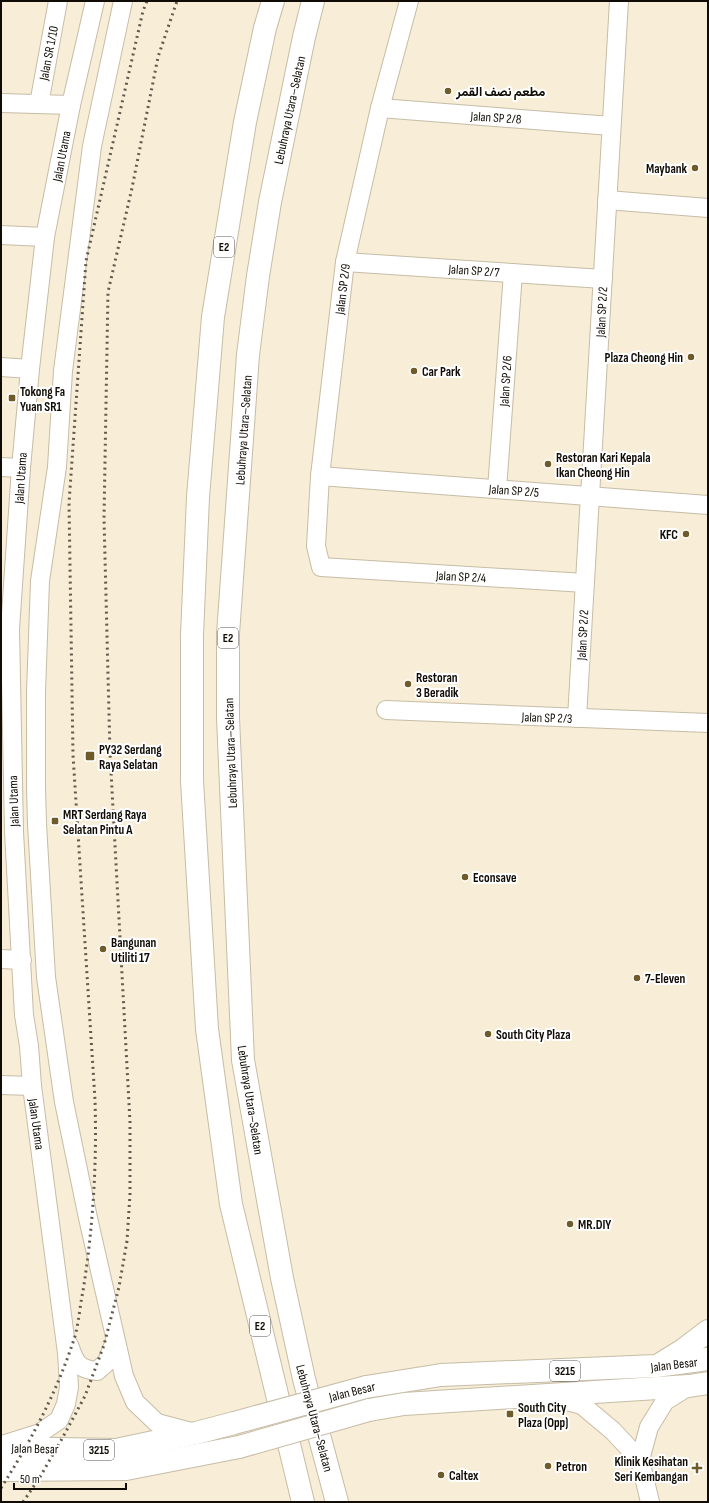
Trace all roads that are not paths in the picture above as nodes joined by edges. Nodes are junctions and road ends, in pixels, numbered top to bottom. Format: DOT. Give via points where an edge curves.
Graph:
graph roads {
  1 [pos="58,1"];
  2 [pos="95,1"];
  3 [pos="123,1"];
  4 [pos="273,1"];
  5 [pos="313,1"];
  6 [pos="409,1"];
  7 [pos="619,1"];
  8 [pos="1,103"];
  9 [pos="39,104"];
  10 [pos="71,105"];
  11 [pos="380,108"];
  12 [pos="611,126"];
  13 [pos="607,200"];
  14 [pos="708,208"];
  15 [pos="1,235"];
  16 [pos="45,237"];
  17 [pos="345,262"];
  18 [pos="513,273"];
  19 [pos="603,279"];
  20 [pos="1,367"];
  21 [pos="30,369"];
  22 [pos="1,467"];
  23 [pos="21,468"];
  24 [pos="320,476"];
  25 [pos="497,489"];
  26 [pos="590,496"];
  27 [pos="708,505"];
  28 [pos="346,569"];
  29 [pos="13,576"];
  30 [pos="585,583"];
  31 [pos="1,590"];
  32 [pos="5,624"];
  33 [pos="6,687"];
  34 [pos="386,710"];
  35 [pos="577,718"];
  36 [pos="708,723"];
  37 [pos="8,831"];
  38 [pos="1,959"];
  39 [pos="22,960"];
  40 [pos="1,1085"];
  41 [pos="32,1086"];
  42 [pos="63,1330"];
  43 [pos="708,1331"];
  44 [pos="115,1341"];
  45 [pos="708,1360"];
  46 [pos="656,1366"];
  47 [pos="699,1384"];
  48 [pos="547,1395"];
  49 [pos="196,1433"];
  50 [pos="1,1446"];
  51 [pos="640,1460"];
  52 [pos="1,1470"];
  53 [pos="303,1502"];
  54 [pos="337,1502"];
  55 [pos="650,1502"];
  1 -- 9 [label="street, Jalan SR 1/10"];
  2 -- 10 [label="street, Jalan Utama"];
  3 -- 44 [label="street, Jalan Utama" via="92,146 63,371 57,467 40,581 36,692 36,788 46,977 64,1102"];
  4 -- 53 [label="main road, E2" via="245,122 213,317 198,497 192,635 192,782 207,1029 231,1204"];
  5 -- 54 [label="main road, Lebuhraya Utara–Selatan / E2" via="270,202 250,341 228,634 228,718 243,1060 282,1278 304,1379"];
  6 -- 11 [label="street, Jalan SP 2/9"];
  7 -- 12 [label="street, Jalan SP 2/2"];
  8 -- 9 [label="street"];
  9 -- 10 [label="street"];
  10 -- 16 [label="street, Jalan Utama"];
  11 -- 12 [label="street, Jalan SP 2/8"];
  11 -- 17 [label="street, Jalan SP 2/9"];
  12 -- 13 [label="street, Jalan SP 2/2"];
  13 -- 14 [label="street"];
  13 -- 19 [label="street, Jalan SP 2/2"];
  15 -- 16 [label="street"];
  16 -- 21 [label="street, Jalan Utama"];
  17 -- 18 [label="street, Jalan SP 2/7"];
  17 -- 24 [label="street, Jalan SP 2/9"];
  18 -- 19 [label="street, Jalan SP 2/7"];
  18 -- 25 [label="street, Jalan SP 2/6"];
  19 -- 26 [label="street, Jalan SP 2/2"];
  20 -- 21 [label="street"];
  21 -- 23 [label="street, Jalan Utama"];
  22 -- 23 [label="street"];
  23 -- 29 [label="street, Jalan Utama"];
  24 -- 25 [label="street, Jalan SP 2/5"];
  24 -- 28 [label="street, Jalan SP 2/9" via="316,546 321,567"];
  25 -- 26 [label="street, Jalan SP 2/5"];
  26 -- 27 [label="street, Jalan SP 2/5"];
  26 -- 30 [label="street, Jalan SP 2/2"];
  28 -- 30 [label="street, Jalan SP 2/4"];
  29 -- 31 [label="street"];
  29 -- 32 [label="street, Jalan Utama"];
  30 -- 35 [label="street, Jalan SP 2/2"];
  32 -- 33 [label="street, Jalan Utama"];
  33 -- 37 [label="street, Jalan Utama"];
  34 -- 35 [label="street, Jalan SP 2/3"];
  35 -- 36 [label="street, Jalan SP 2/3"];
  37 -- 39 [label="street, Jalan Utama"];
  38 -- 39 [label="street"];
  39 -- 41 [label="street, Jalan Utama" via="24,1015"];
  40 -- 41 [label="street"];
  41 -- 42 [label="street, Jalan Utama"];
  42 -- 44 [label="street" via="75,1362 85,1370 97,1371 107,1362"];
  42 -- 50 [label="street, Jalan Utama" via="69,1387 66,1404 59,1420 40,1433"];
  43 -- 46 [label="main road"];
  44 -- 49 [label="street, Jalan Utama" via="124,1376 135,1402 157,1423"];
  45 -- 46 [label="main road, Jalan Besar / 3215"];
  46 -- 49 [label="main road, Jalan Besar / 3215, bridge" via="440,1375 366,1387"];
  47 -- 48 [label="main road, Jalan Besar / 3215"];
  47 -- 51 [label="street" via="665,1401 649,1426"];
  48 -- 51 [label="street" via="582,1404 613,1431"];
  48 -- 52 [label="main road, Jalan Besar / 3215, bridge" via="404,1404 369,1410 239,1447 126,1469"];
  49 -- 50 [label="main road, Jalan Besar / 3215" via="116,1450"];
  51 -- 55 [label="street"];
}
